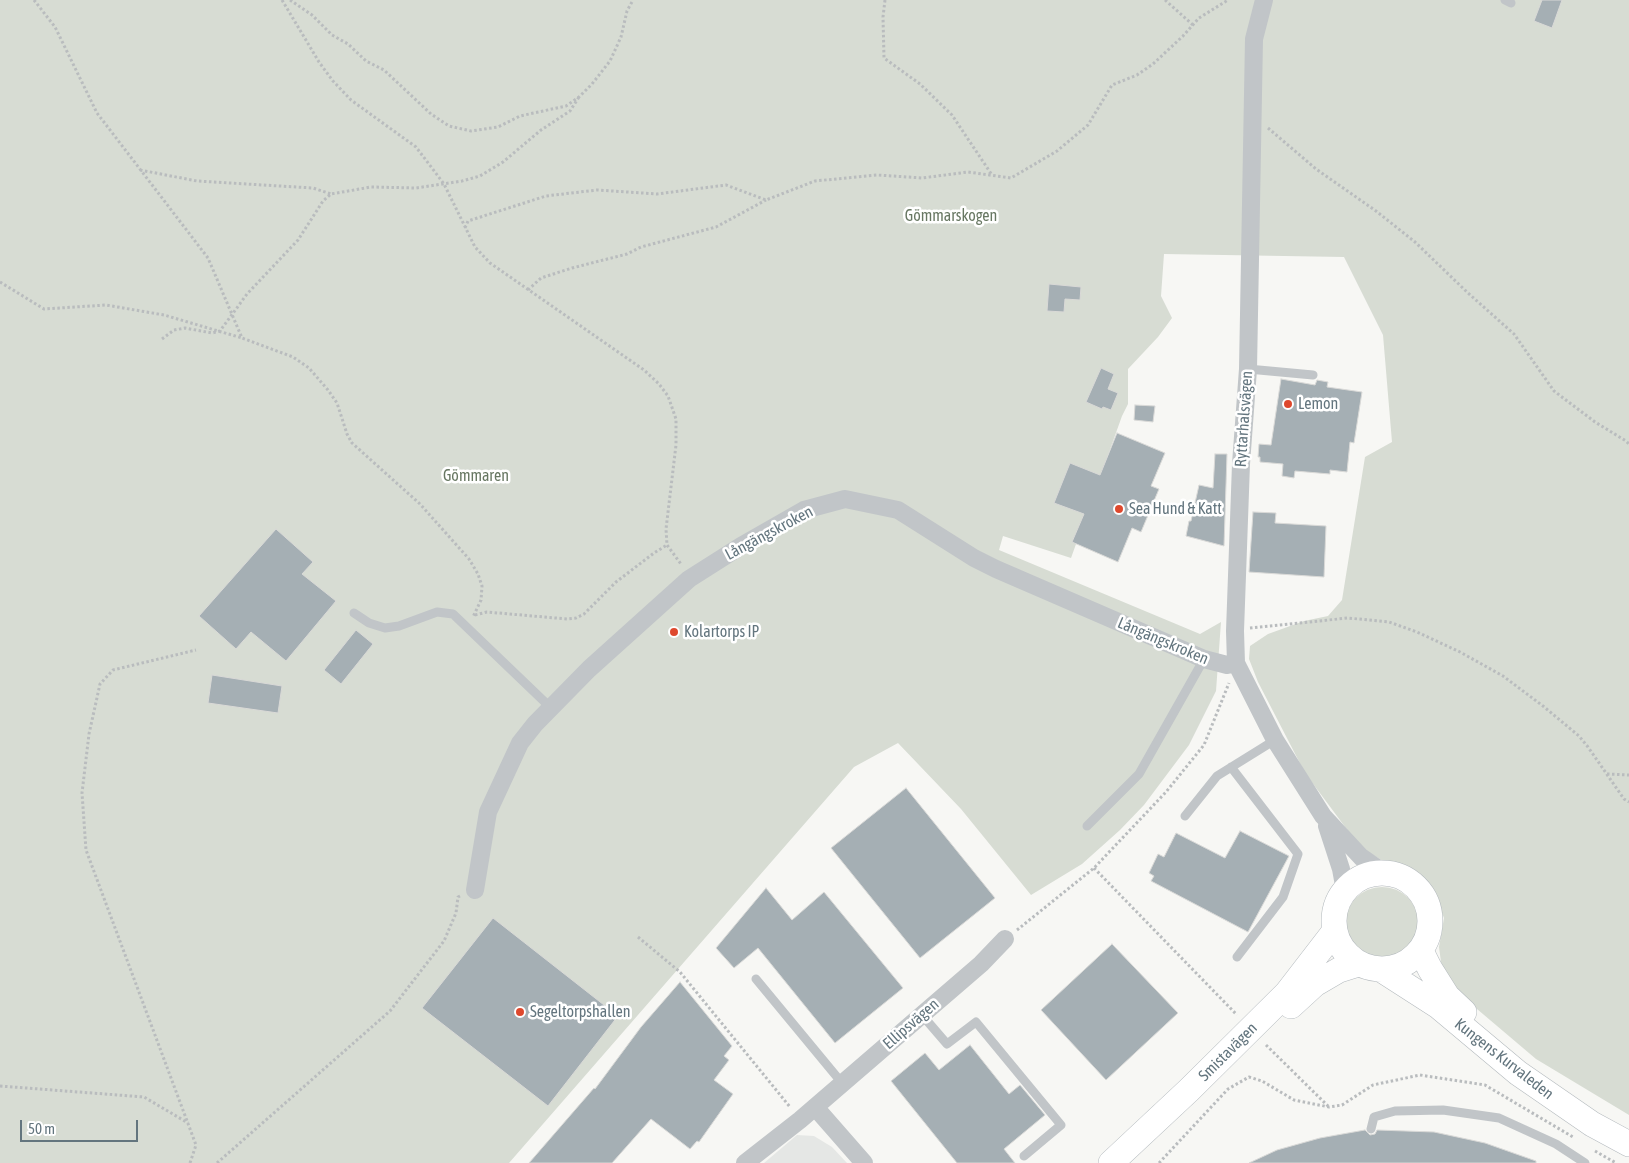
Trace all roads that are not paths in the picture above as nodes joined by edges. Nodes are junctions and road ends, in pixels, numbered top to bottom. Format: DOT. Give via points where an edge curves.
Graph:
graph roads {
  1 [pos="1264,0"];
  2 [pos="1248,369"];
  3 [pos="1313,375"];
  4 [pos="354,613"];
  5 [pos="1204,659"];
  6 [pos="1236,663"];
  7 [pos="550,707"];
  8 [pos="1275,740"];
  9 [pos="1231,767"];
  10 [pos="1185,816"];
  11 [pos="1323,816"];
  12 [pos="1087,826"];
  13 [pos="1384,873"];
  14 [pos="467,889"];
  15 [pos="1345,890"];
  16 [pos="1334,932"];
  17 [pos="1005,939"];
  18 [pos="1421,951"];
  19 [pos="1238,957"];
  20 [pos="1358,964"];
  21 [pos="1382,970"];
  22 [pos="756,980"];
  23 [pos="922,1015"];
  24 [pos="842,1083"];
  25 [pos="815,1107"];
  26 [pos="1371,1129"];
  27 [pos="1629,1131"];
  28 [pos="1629,1144"];
  29 [pos="1024,1156"];
  30 [pos="745,1163"];
  31 [pos="864,1163"];
  32 [pos="1112,1163"];
  33 [pos="1135,1163"];
  34 [pos="1585,1163"];
  1 -- 2 [label="street, Ryttarhalsvägen" via="1254,39"];
  2 -- 3 [label="lane"];
  2 -- 6 [label="street, Ryttarhalsvägen" via="1234,630"];
  4 -- 7 [label="lane" via="385,628 437,612 453,614"];
  5 -- 6 [label="street, Långängskroken" via="1227,665"];
  5 -- 7 [label="street, Långängskroken" via="996,569 898,510 845,499 804,510 689,579"];
  5 -- 12 [label="lane" via="1139,774"];
  6 -- 8 [label="street, Ryttarhalsvägen"];
  7 -- 14 [label="street, Långängskroken" via="520,743 488,812"];
  8 -- 9 [label="lane"];
  8 -- 11 [label="street, Ryttarhalsvägen"];
  9 -- 10 [label="lane" via="1217,776"];
  9 -- 19 [label="lane" via="1298,854 1283,897"];
  11 -- 13 [label="street, Ryttarhalsvägen" via="1361,857"];
  11 -- 15 [label="street, Ryttarhalsvägen" via="1342,869"];
  13 -- 15 [label="street" via="1368,876"];
  13 -- 18 [label="street" via="1409,881 1422,893 1431,915 1430,932"];
  15 -- 16 [label="street" via="1338,900"];
  16 -- 20 [label="street"];
  16 -- 32 [label="street, Smistavägen" via="1287,994"];
  17 -- 23 [label="street, Ellipsvägen"];
  18 -- 21 [label="street" via="1402,964"];
  18 -- 27 [label="street, Kungens Kurvaleden" via="1447,996 1485,1032 1574,1099"];
  20 -- 21 [label="street"];
  20 -- 33 [label="street, Smistavägen" via="1339,970 1315,984 1294,1002"];
  21 -- 28 [label="street, Kungens Kurvaleden" via="1438,1006 1518,1073 1592,1124"];
  22 -- 24 [label="lane"];
  23 -- 24 [label="street, Ellipsvägen"];
  23 -- 29 [label="lane" via="947,1044 976,1022 1061,1125"];
  24 -- 25 [label="street, Ellipsvägen"];
  25 -- 30 [label="street, Ellipsvägen"];
  25 -- 31 [label="street"];
  26 -- 34 [label="lane" via="1374,1117 1395,1112 1443,1110 1499,1118 1556,1144"];
}
